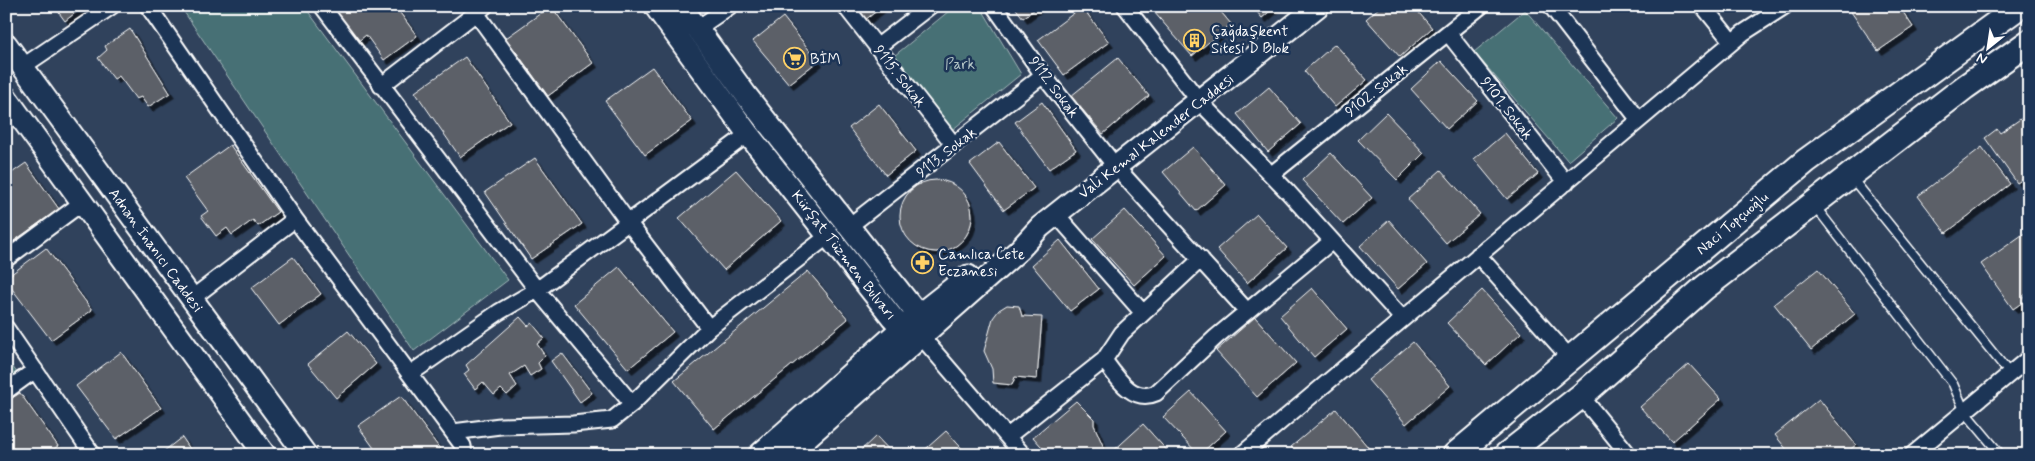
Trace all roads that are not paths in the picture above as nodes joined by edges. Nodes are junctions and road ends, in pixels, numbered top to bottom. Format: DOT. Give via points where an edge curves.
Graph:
graph roads {
  1 [pos="112,6"];
  2 [pos="148,6"];
  3 [pos="322,6"];
  4 [pos="655,6"];
  5 [pos="681,6"];
  6 [pos="730,6"];
  7 [pos="845,6"];
  8 [pos="930,6"];
  9 [pos="994,6"];
  10 [pos="1125,6"];
  11 [pos="1318,6"];
  12 [pos="1481,6"];
  13 [pos="1551,6"];
  14 [pos="1703,6"];
  15 [pos="1785,6"];
  16 [pos="2020,6"];
  17 [pos="481,10"];
  18 [pos="698,28"];
  19 [pos="1448,33"];
  20 [pos="1732,42"];
  21 [pos="2029,42"];
  22 [pos="6,44"];
  23 [pos="877,47"];
  24 [pos="22,67"];
  25 [pos="1042,75"];
  26 [pos="381,86"];
  27 [pos="1200,102"];
  28 [pos="10,110"];
  29 [pos="1639,120"];
  30 [pos="748,134"];
  31 [pos="954,145"];
  32 [pos="1116,167"];
  33 [pos="1272,174"];
  34 [pos="1850,176"];
  35 [pos="1566,183"];
  36 [pos="83,202"];
  37 [pos="1814,204"];
  38 [pos="295,219"];
  39 [pos="1048,220"];
  40 [pos="628,222"];
  41 [pos="848,227"];
  42 [pos="828,236"];
  43 [pos="1332,241"];
  44 [pos="1478,255"];
  45 [pos="6,259"];
  46 [pos="1202,259"];
  47 [pos="537,290"];
  48 [pos="191,299"];
  49 [pos="1247,311"];
  50 [pos="1143,313"];
  51 [pos="1402,318"];
  52 [pos="913,326"];
  53 [pos="6,328"];
  54 [pos="709,328"];
  55 [pos="1570,358"];
  56 [pos="2029,358"];
  57 [pos="1104,360"];
  58 [pos="35,370"];
  59 [pos="410,374"];
  60 [pos="2010,374"];
  61 [pos="6,391"];
  62 [pos="1581,396"];
  63 [pos="632,404"];
  64 [pos="1965,412"];
  65 [pos="453,432"];
  66 [pos="1008,436"];
  67 [pos="1258,450"];
  68 [pos="93,455"];
  69 [pos="265,455"];
  70 [pos="306,455"];
  71 [pos="464,455"];
  72 [pos="759,455"];
  73 [pos="787,455"];
  74 [pos="1023,455"];
  75 [pos="1241,455"];
  76 [pos="1455,455"];
  77 [pos="1506,455"];
  78 [pos="1629,455"];
  79 [pos="1912,455"];
  80 [pos="2001,455"];
  1 -- 24 [label="street"];
  2 -- 38 [label="street"];
  3 -- 26 [label="street"];
  4 -- 30 [label="street, Kürşat Tüzmen Bulvarı"];
  5 -- 18 [label="street, Kürşat Tüzmen Bulvarı"];
  6 -- 18 [label="street"];
  7 -- 23 [label="street, 9115. Sokak"];
  8 -- 23 [label="street"];
  9 -- 25 [label="street, 9112. Sokak"];
  10 -- 27 [label="street"];
  11 -- 27 [label="street, Vali Kemal Kalender Caddesi"];
  12 -- 19 [label="street, 9102. Sokak"];
  13 -- 29 [label="street"];
  14 -- 20 [label="street"];
  15 -- 20 [label="street"];
  16 -- 55 [label="main road, Naci Topçuoğlu" via="1806,161"];
  17 -- 26 [label="street"];
  17 -- 40 [label="street"];
  18 -- 41 [label="street, Kürşat Tüzmen Bulvarı"];
  19 -- 33 [label="street, 9102. Sokak"];
  19 -- 35 [label="street, 9101. Sokak"];
  20 -- 29 [label="street"];
  21 -- 34 [label="main road"];
  22 -- 24 [label="street, Adnan İnanıcı Caddesi"];
  23 -- 31 [label="street, 9115. Sokak"];
  24 -- 48 [label="street, Adnan İnanıcı Caddesi"];
  25 -- 31 [label="street, 9113. Sokak"];
  25 -- 32 [label="street, 9112. Sokak"];
  26 -- 47 [label="street"];
  27 -- 32 [label="street, Vali Kemal Kalender Caddesi"];
  27 -- 33 [label="street"];
  28 -- 36 [label="street, Adnan İnanıcı Caddesi"];
  29 -- 35 [label="street"];
  30 -- 40 [label="street"];
  30 -- 42 [label="street, Kürşat Tüzmen Bulvarı"];
  31 -- 41 [label="street, 9113. Sokak"];
  32 -- 39 [label="street, Vali Kemal Kalender Caddesi"];
  32 -- 46 [label="street, 9112. Sokak"];
  33 -- 43 [label="street"];
  34 -- 37 [label="main road"];
  34 -- 60 [label="lane"];
  35 -- 44 [label="street"];
  36 -- 45 [label="street"];
  36 -- 69 [label="street, Adnan İnanıcı Caddesi"];
  37 -- 62 [label="main road" via="1704,288"];
  37 -- 64 [label="lane" via="1953,384"];
  38 -- 48 [label="street"];
  38 -- 59 [label="street"];
  39 -- 50 [label="street"];
  39 -- 52 [label="street, Vali Kemal Kalender Caddesi" via="1019,250"];
  40 -- 47 [label="street"];
  40 -- 54 [label="street"];
  41 -- 52 [label="street, Kürşat Tüzmen Bulvarı"];
  42 -- 52 [label="street, Kürşat Tüzmen Bulvarı"];
  42 -- 54 [label="street"];
  43 -- 49 [label="street"];
  43 -- 51 [label="street"];
  44 -- 51 [label="street"];
  44 -- 55 [label="street"];
  46 -- 49 [label="street, 9112. Sokak"];
  46 -- 50 [label="street"];
  47 -- 59 [label="street" via="499,312"];
  47 -- 63 [label="street"];
  48 -- 70 [label="street, Adnan İnanıcı Caddesi"];
  49 -- 57 [label="street" via="1149,396 1134,393"];
  50 -- 57 [label="street" via="1122,333"];
  51 -- 67 [label="street"];
  52 -- 66 [label="street"];
  52 -- 72 [label="street, Vali Kemal Kalender Caddesi"];
  52 -- 73 [label="street, Vali Kemal Kalender Caddesi"];
  53 -- 58 [label="street"];
  54 -- 63 [label="street"];
  55 -- 76 [label="main road, Naci Topçuoğlu"];
  56 -- 60 [label="street"];
  57 -- 66 [label="street"];
  58 -- 61 [label="street"];
  58 -- 68 [label="street"];
  59 -- 65 [label="street"];
  60 -- 64 [label="street"];
  62 -- 77 [label="main road"];
  62 -- 78 [label="street"];
  63 -- 65 [label="street" via="612,420"];
  64 -- 79 [label="street"];
  64 -- 80 [label="lane"];
  65 -- 71 [label="street" via="463,446"];
  66 -- 74 [label="street"];
  67 -- 75 [label="street"];
}
